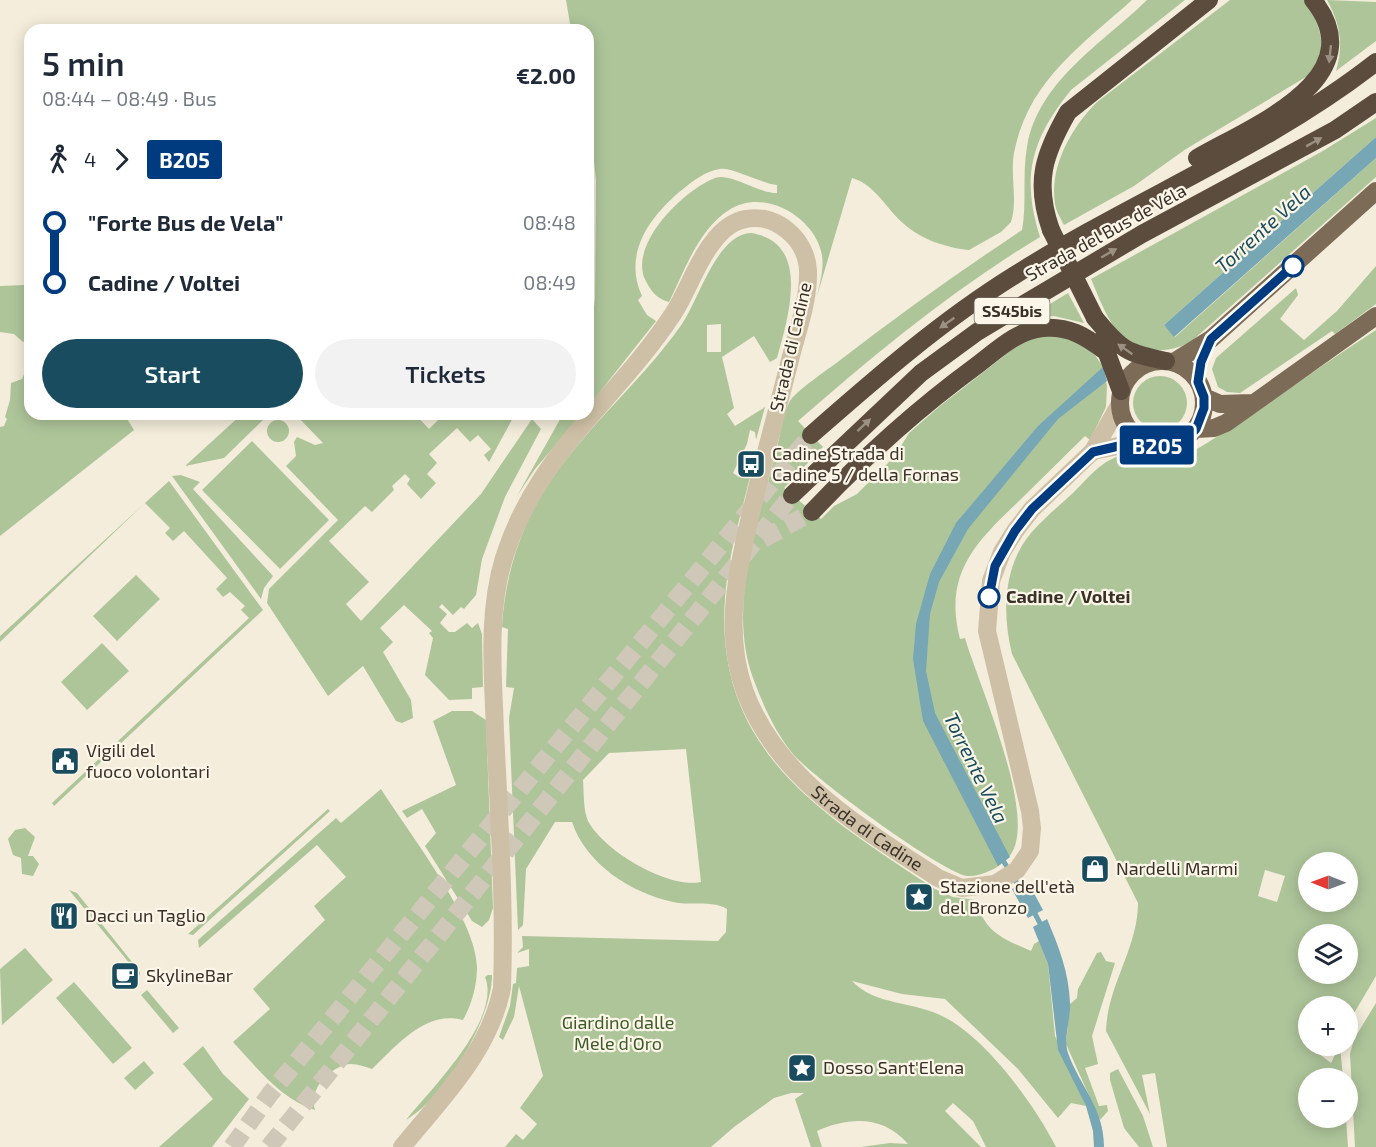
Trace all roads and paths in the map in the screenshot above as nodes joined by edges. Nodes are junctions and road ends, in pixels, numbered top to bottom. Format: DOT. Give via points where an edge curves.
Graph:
graph roads {
  1 [pos="1209,0"];
  2 [pos="1313,0"];
  3 [pos="1376,62"];
  4 [pos="1376,102"];
  5 [pos="1376,191"];
  6 [pos="1139,203"];
  7 [pos="1376,316"];
  8 [pos="1095,318"];
  9 [pos="1211,339"];
  10 [pos="1105,351"];
  11 [pos="1170,361"];
  12 [pos="1201,389"];
  13 [pos="1121,398"];
  14 [pos="1254,403"];
  15 [pos="594,413"];
  16 [pos="588,420"];
  17 [pos="1196,429"];
  18 [pos="811,435"];
  19 [pos="1154,444"];
  20 [pos="1093,452"];
  21 [pos="792,495"];
  22 [pos="812,512"];
  23 [pos="402,1147"];
  1 -- 8 [label="highway, bridge" via="1068,111 1044,161 1042,205"];
  2 -- 6 [label="highway, one-way" via="1326,21 1332,52 1316,85 1282,110 1180,167"];
  3 -- 6 [label="highway, Strada del Bus de Véla / SS45bis" via="1305,111"];
  21 -- 4 [label="highway, Strada del Bus de Véla / SS45bis, one-way" via="921,373 977,332 1142,234 1335,130"];
  5 -- 9 [label="main road"];
  6 -- 18 [label="highway, Strada del Bus de Véla / SS45bis, one-way" via="1014,275 900,356"];
  7 -- 14 [label="main road"];
  8 -- 10 [label="highway"];
  11 -- 8 [label="highway, one-way" via="1132,354 1113,340"];
  9 -- 11 [label="main road"];
  9 -- 12 [label="main road" via="1201,362"];
  10 -- 13 [label="highway"];
  10 -- 22 [label="highway" via="1081,333 1061,328 1041,328 1015,337 887,436"];
  11 -- 12 [label="main road" via="1192,374"];
  11 -- 13 [label="main road" via="1144,364 1134,371"];
  12 -- 14 [label="main road" via="1220,404"];
  12 -- 17 [label="main road" via="1201,419"];
  13 -- 19 [label="main road" via="1127,426 1135,435"];
  13 -- 20 [label="street, Strada di Cadine"];
  14 -- 17 [label="main road" via="1226,423"];
  15 -- 20 [label="street, Strada di Cadine" via="677,308 722,231 749,218 767,219 781,225 800,245 808,269 799,324 737,573 732,626 736,662 759,723 806,785 938,878 962,888 986,886 1011,874 1030,851 1032,828 987,631 991,581 1002,552 1032,509"];
  16 -- 23 [label="street, Strada di Cadine" via="544,472 528,499 502,563 496,599 492,658 502,988 499,1005 482,1042"];
  17 -- 19 [label="main road" via="1180,441"];
  19 -- 20 [label="street, Strada di Cadine" via="1123,445"];
}
